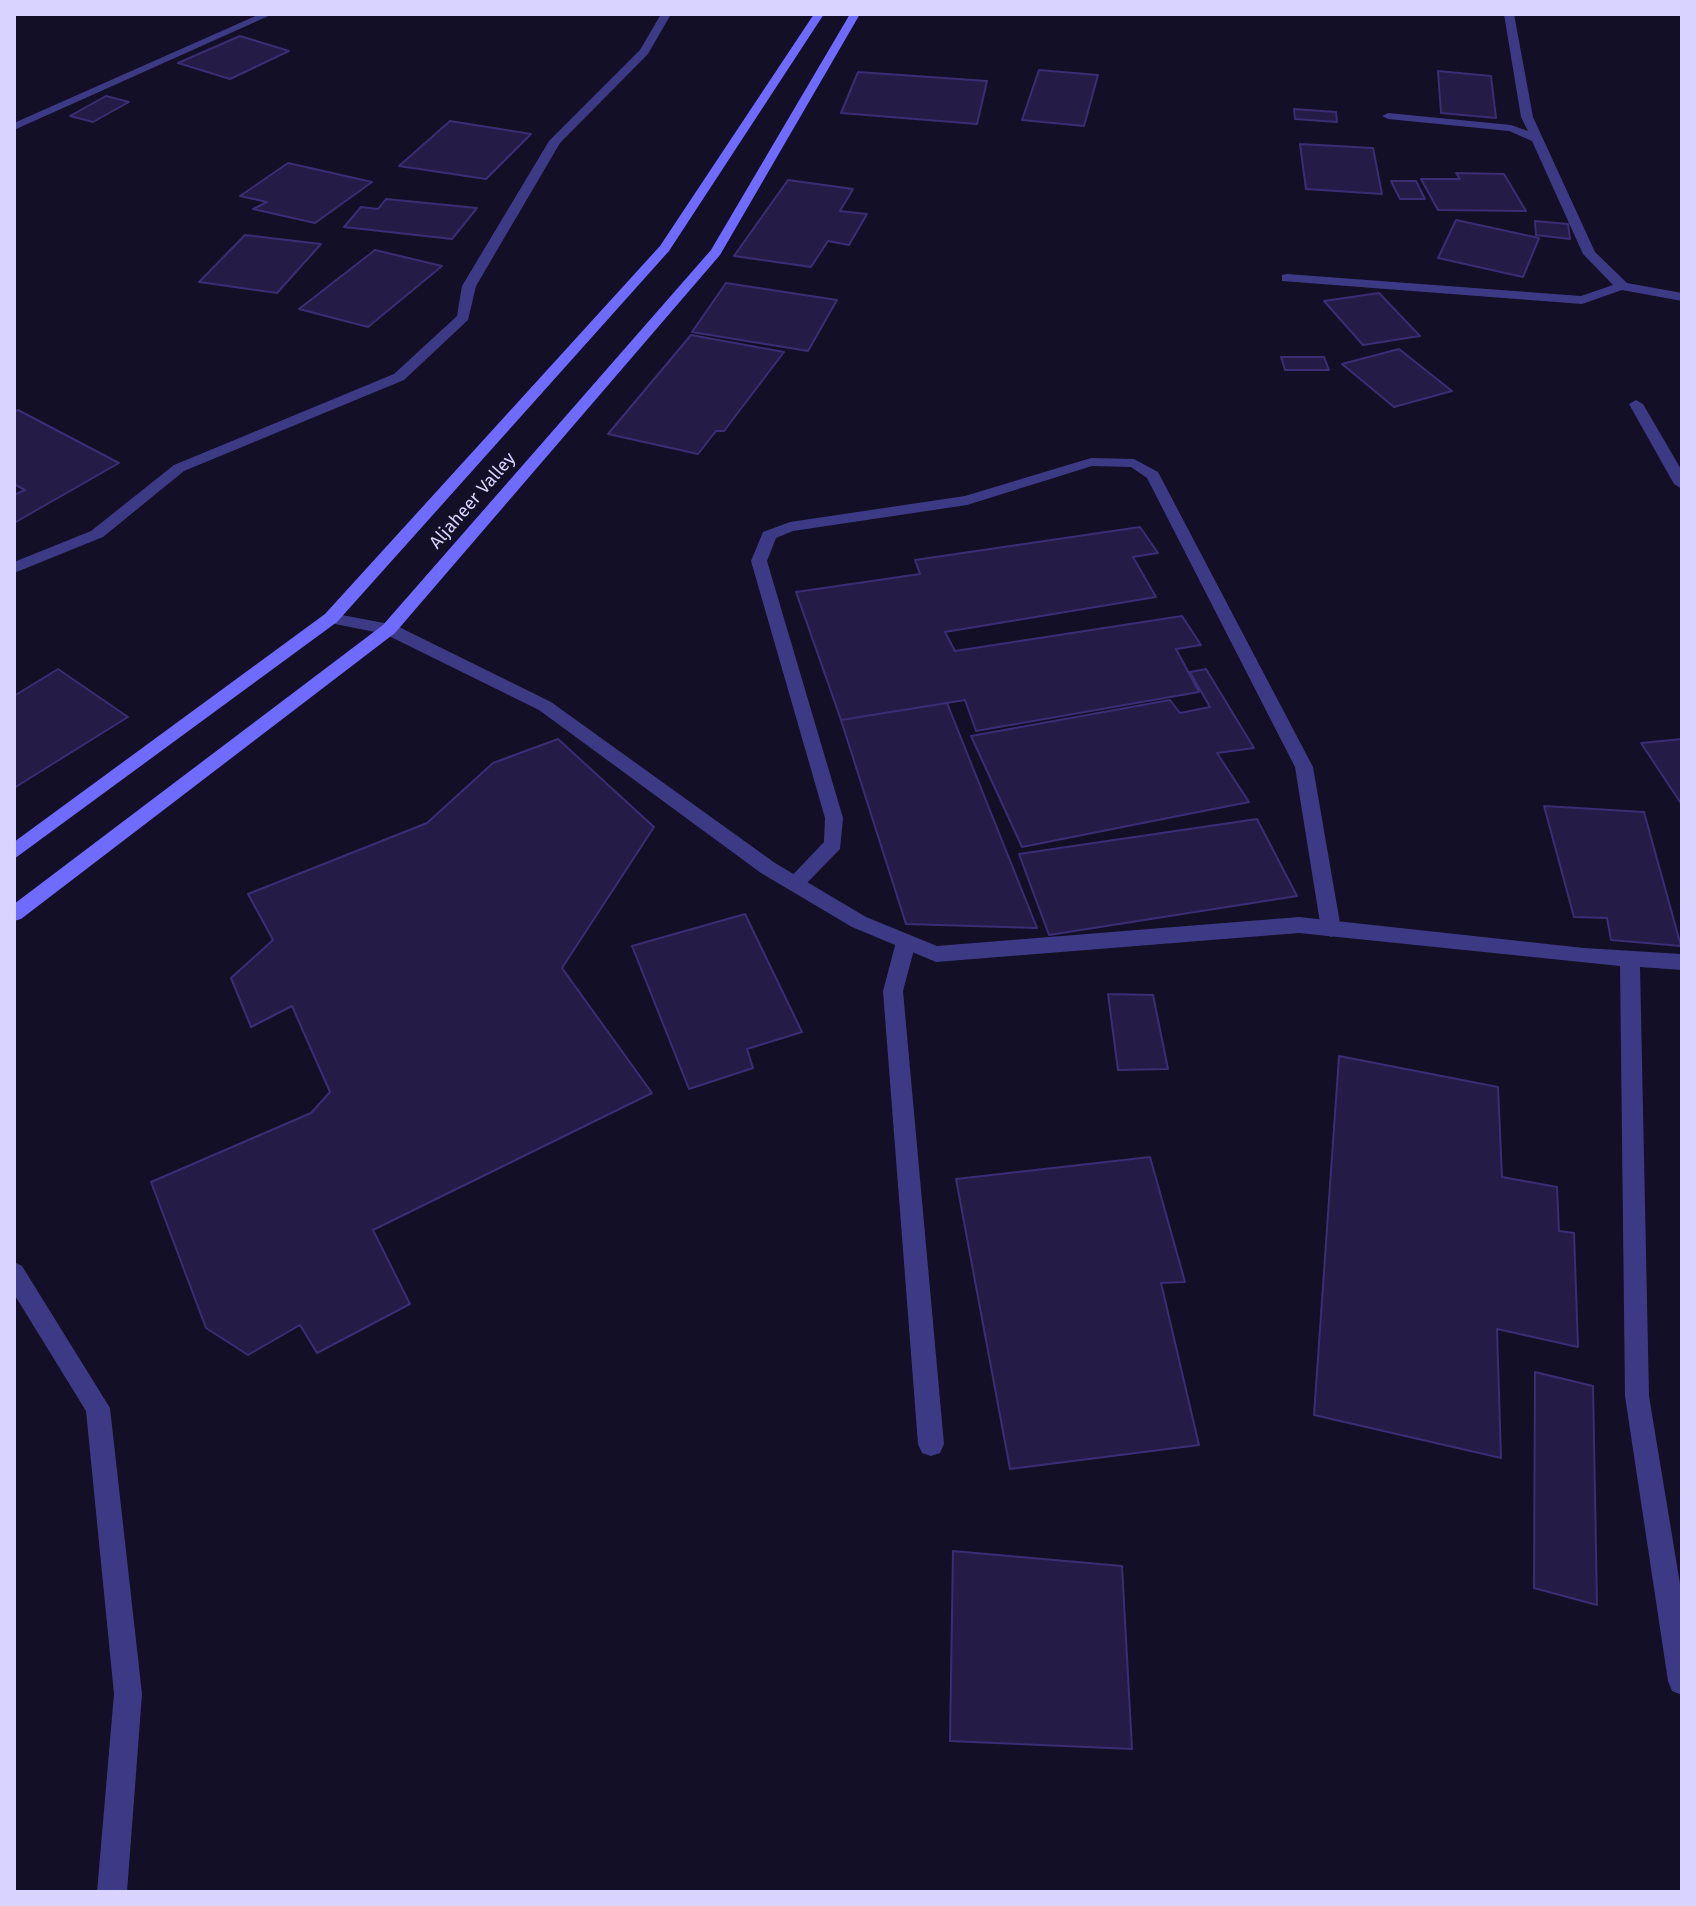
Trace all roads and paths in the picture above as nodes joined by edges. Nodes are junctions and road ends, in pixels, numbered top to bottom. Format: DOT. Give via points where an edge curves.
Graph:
graph roads {
  1 [pos="268,14"];
  2 [pos="666,14"];
  3 [pos="819,14"];
  4 [pos="855,14"];
  5 [pos="1509,14"];
  6 [pos="1388,116"];
  7 [pos="14,127"];
  8 [pos="1535,138"];
  9 [pos="1287,278"];
  10 [pos="1622,286"];
  11 [pos="1682,297"];
  12 [pos="1636,404"];
  13 [pos="1682,484"];
  14 [pos="14,568"];
  15 [pos="331,618"];
  16 [pos="389,629"];
  17 [pos="14,852"];
  18 [pos="794,884"];
  19 [pos="14,914"];
  20 [pos="1331,929"];
  21 [pos="906,942"];
  22 [pos="1630,959"];
  23 [pos="1682,962"];
  24 [pos="14,1273"];
  25 [pos="931,1444"];
  26 [pos="1682,1681"];
  27 [pos="112,1892"];
  1 -- 7 [label="street"];
  2 -- 14 [label="street" via="644,52 555,141 469,286 463,317 399,377 179,468 97,534"];
  3 -- 15 [label="street, Aljaheer Valley" via="665,248"];
  4 -- 16 [label="street, Aljaheer Valley" via="716,252"];
  5 -- 8 [label="street"];
  6 -- 8 [label="street" via="1511,128"];
  8 -- 10 [label="street" via="1589,254"];
  9 -- 10 [label="street" via="1582,300"];
  10 -- 11 [label="street"];
  12 -- 13 [label="street"];
  15 -- 16 [label="street"];
  15 -- 17 [label="street, Aljaheer Valley"];
  16 -- 18 [label="street" via="545,706"];
  16 -- 19 [label="street, Aljaheer Valley"];
  18 -- 20 [label="street" via="833,844 834,818 759,561 769,535 790,527 967,500 1091,462 1134,463 1153,475 1304,767"];
  18 -- 21 [label="street"];
  20 -- 21 [label="street" via="1299,925 936,954"];
  20 -- 22 [label="street"];
  21 -- 25 [label="street" via="893,991"];
  22 -- 23 [label="street"];
  22 -- 26 [label="street" via="1637,1396"];
  24 -- 27 [label="street" via="98,1408 128,1694"];
}
